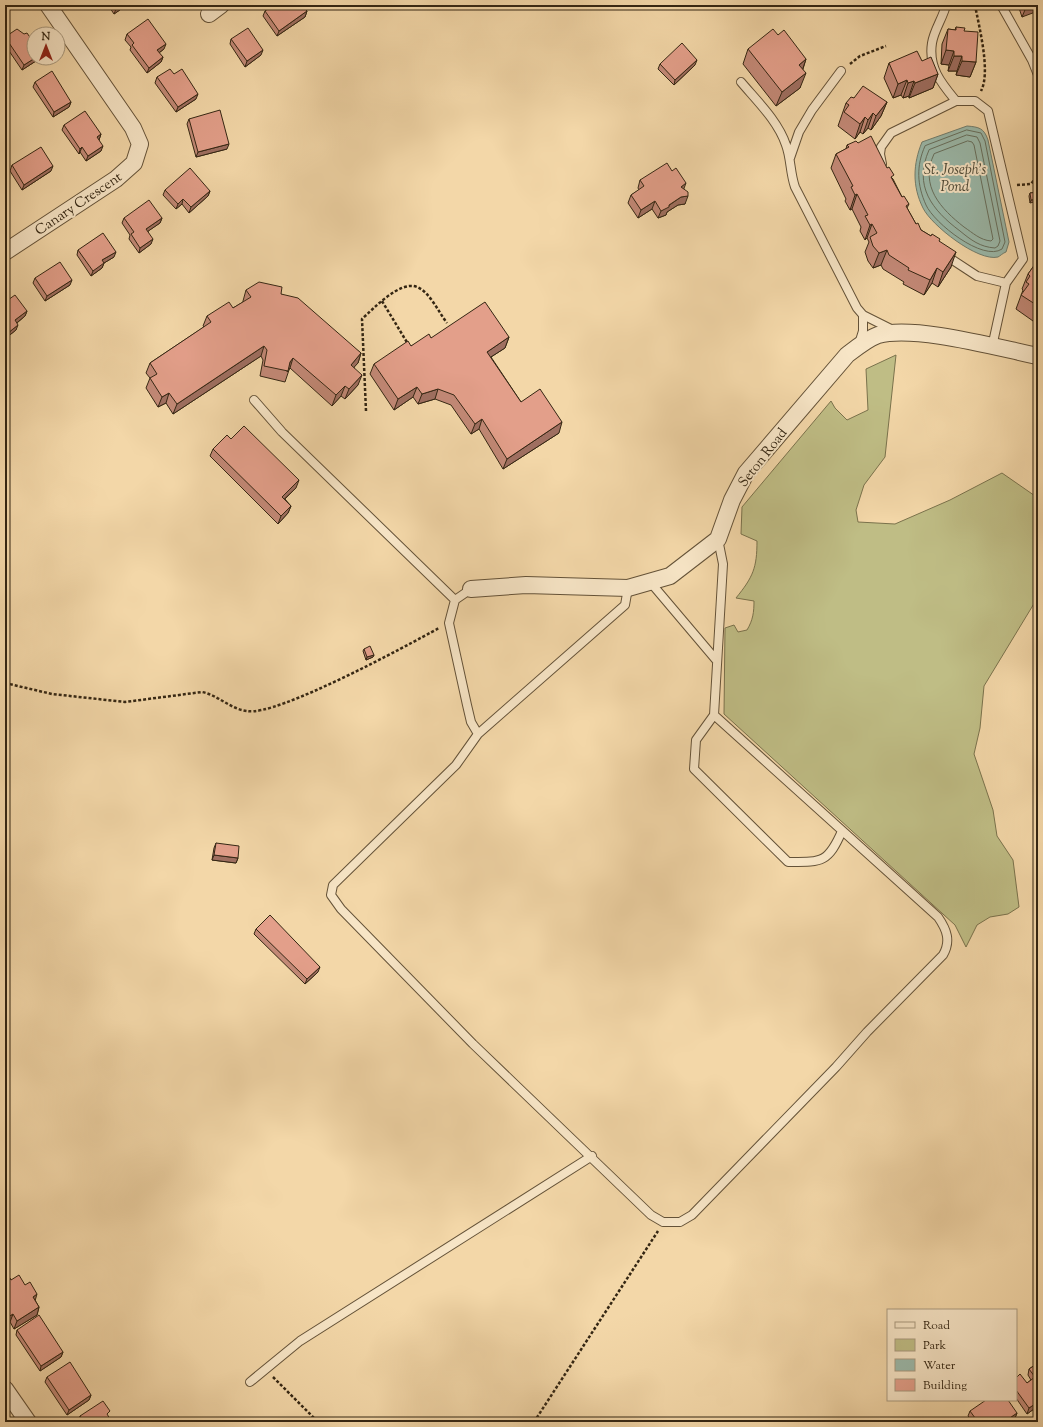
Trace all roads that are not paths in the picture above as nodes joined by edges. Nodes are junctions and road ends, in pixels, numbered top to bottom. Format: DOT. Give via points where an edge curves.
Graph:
graph roads {
  1 [pos="48,5"];
  2 [pos="946,5"];
  3 [pos="1001,5"];
  4 [pos="841,71"];
  5 [pos="1038,75"];
  6 [pos="741,82"];
  7 [pos="956,101"];
  8 [pos="790,158"];
  9 [pos="886,173"];
  10 [pos="941,251"];
  11 [pos="5,252"];
  12 [pos="1006,283"];
  13 [pos="863,316"];
  14 [pos="899,333"];
  15 [pos="858,346"];
  16 [pos="992,347"];
  17 [pos="1038,356"];
  18 [pos="254,400"];
  19 [pos="718,539"];
  20 [pos="651,582"];
  21 [pos="628,588"];
  22 [pos="471,589"];
  23 [pos="455,600"];
  24 [pos="717,661"];
  25 [pos="714,715"];
  26 [pos="478,734"];
  27 [pos="842,831"];
  28 [pos="592,1156"];
  29 [pos="250,1382"];
  30 [pos="5,1389"];
  31 [pos="28,1422"];
  1 -- 11 [label="street, Canary Crescent" via="133,128 140,144 134,163 116,179"];
  2 -- 7 [label="lane" via="932,43 932,65 937,78"];
  3 -- 5 [label="lane"];
  4 -- 8 [label="lane" via="799,132"];
  6 -- 8 [label="lane" via="777,126"];
  7 -- 9 [label="lane" via="886,138 880,154"];
  7 -- 12 [label="lane" via="975,101 988,111 1023,259"];
  8 -- 13 [label="lane" via="795,187"];
  10 -- 12 [label="lane" via="977,276"];
  12 -- 16 [label="lane"];
  13 -- 14 [label="lane"];
  13 -- 15 [label="lane" via="863,331"];
  14 -- 15 [label="street, Seton Road" via="877,336"];
  14 -- 16 [label="street, Seton Road" via="913,333"];
  15 -- 19 [label="street, Seton Road" via="822,383 746,474 732,500"];
  16 -- 17 [label="street, Seton Road"];
  18 -- 23 [label="lane" via="282,432"];
  19 -- 20 [label="street" via="670,576"];
  19 -- 24 [label="lane" via="723,564"];
  20 -- 21 [label="street"];
  20 -- 24 [label="lane"];
  21 -- 22 [label="street" via="526,585"];
  21 -- 26 [label="lane" via="625,605 617,613"];
  22 -- 23 [label="lane"];
  23 -- 26 [label="lane" via="449,623 466,705"];
  24 -- 25 [label="lane"];
  25 -- 27 [label="lane"];
  25 -- 27 [label="lane" via="696,740 694,769 788,862 817,862 834,850"];
  26 -- 28 [label="lane" via="456,765 333,885 331,895 341,910 473,1044"];
  27 -- 28 [label="lane" via="938,917 948,934 948,946 943,956 692,1215 680,1222 663,1222 651,1215"];
  28 -- 29 [label="lane" via="300,1341"];
  30 -- 31 [label="street"];
}
